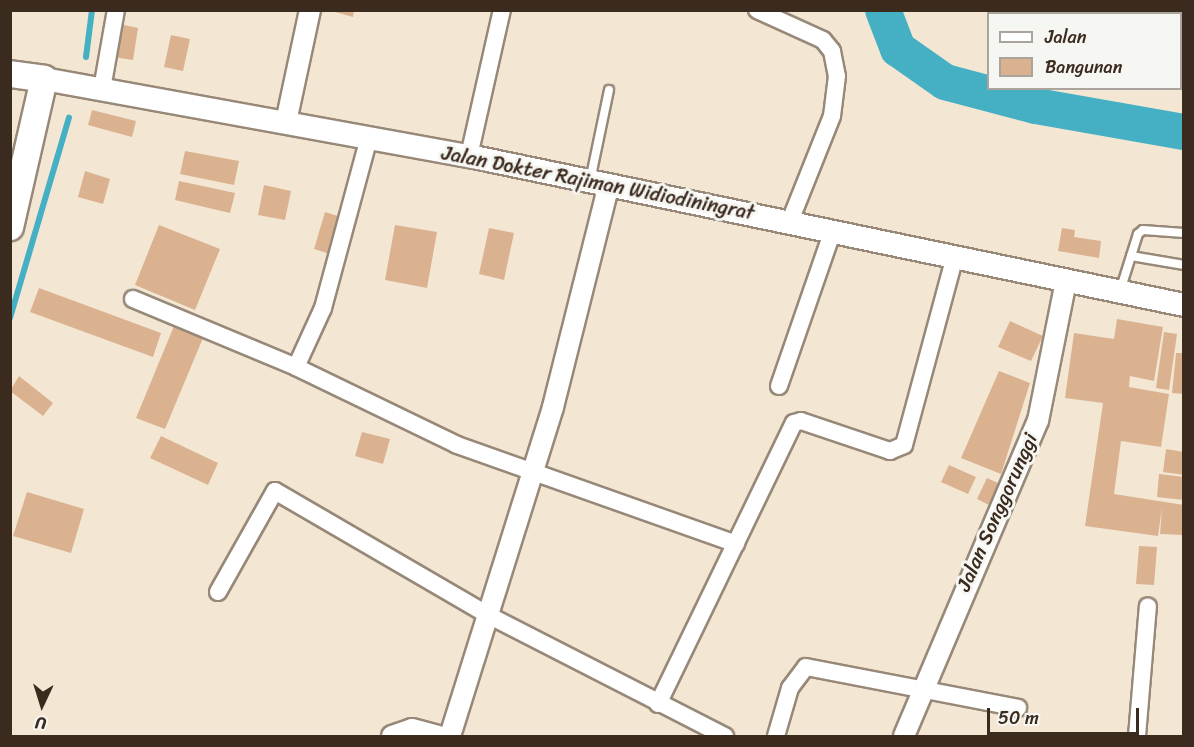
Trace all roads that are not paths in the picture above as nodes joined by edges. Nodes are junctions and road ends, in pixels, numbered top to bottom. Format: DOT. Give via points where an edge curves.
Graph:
graph roads {
  1 [pos="116,10"];
  2 [pos="310,10"];
  3 [pos="502,10"];
  4 [pos="757,10"];
  5 [pos="10,74"];
  6 [pos="44,80"];
  7 [pos="102,89"];
  8 [pos="609,90"];
  9 [pos="286,122"];
  10 [pos="369,137"];
  11 [pos="469,156"];
  12 [pos="598,186"];
  13 [pos="790,221"];
  14 [pos="10,228"];
  15 [pos="833,230"];
  16 [pos="1184,233"];
  17 [pos="955,256"];
  18 [pos="1131,256"];
  19 [pos="1184,264"];
  20 [pos="1066,281"];
  21 [pos="1120,292"];
  22 [pos="133,299"];
  23 [pos="1184,305"];
  24 [pos="296,367"];
  25 [pos="779,386"];
  26 [pos="532,470"];
  27 [pos="735,544"];
  28 [pos="218,592"];
  29 [pos="1148,606"];
  30 [pos="490,616"];
  31 [pos="922,689"];
  32 [pos="658,704"];
  33 [pos="1018,708"];
  34 [pos="392,736"];
  35 [pos="438,736"];
  36 [pos="450,736"];
  37 [pos="726,736"];
  38 [pos="776,736"];
  39 [pos="904,736"];
  40 [pos="1137,736"];
  1 -- 7 [label="street"];
  2 -- 9 [label="street"];
  3 -- 11 [label="street"];
  4 -- 13 [label="street" via="823,40 832,51 837,76 832,116"];
  5 -- 6 [label="main road, Jalan Dokter Rajiman Widiodiningrat"];
  6 -- 7 [label="main road, Jalan Dokter Rajiman Widiodiningrat"];
  6 -- 14 [label="main road"];
  7 -- 9 [label="main road, Jalan Dokter Rajiman Widiodiningrat"];
  8 -- 12 [label="lane"];
  9 -- 10 [label="main road, Jalan Dokter Rajiman Widiodiningrat"];
  10 -- 11 [label="main road, Jalan Dokter Rajiman Widiodiningrat"];
  10 -- 24 [label="street" via="328,291"];
  11 -- 12 [label="main road, Jalan Dokter Rajiman Widiodiningrat"];
  12 -- 13 [label="main road, Jalan Dokter Rajiman Widiodiningrat"];
  12 -- 26 [label="street" via="576,324"];
  13 -- 15 [label="main road, Jalan Dokter Rajiman Widiodiningrat"];
  15 -- 17 [label="main road, Jalan Dokter Rajiman Widiodiningrat"];
  15 -- 25 [label="street"];
  16 -- 18 [label="lane" via="1143,230"];
  17 -- 20 [label="main road, Jalan Dokter Rajiman Widiodiningrat"];
  17 -- 27 [label="street" via="904,445 890,451 797,422"];
  18 -- 19 [label="lane"];
  18 -- 21 [label="lane"];
  20 -- 21 [label="main road, Jalan Dokter Rajiman Widiodiningrat"];
  20 -- 31 [label="street, Jalan Songgorunggi" via="1038,421"];
  21 -- 23 [label="main road, Jalan Dokter Rajiman Widiodiningrat"];
  22 -- 24 [label="street"];
  24 -- 26 [label="street" via="457,445"];
  26 -- 27 [label="street"];
  26 -- 30 [label="street"];
  27 -- 32 [label="street"];
  28 -- 30 [label="street" via="275,491"];
  29 -- 40 [label="street"];
  30 -- 32 [label="street"];
  30 -- 36 [label="street"];
  31 -- 33 [label="street"];
  31 -- 38 [label="street" via="806,667 790,688"];
  31 -- 39 [label="street, Jalan Songgorunggi"];
  32 -- 37 [label="street"];
  34 -- 35 [label="street" via="412,729"];
}
